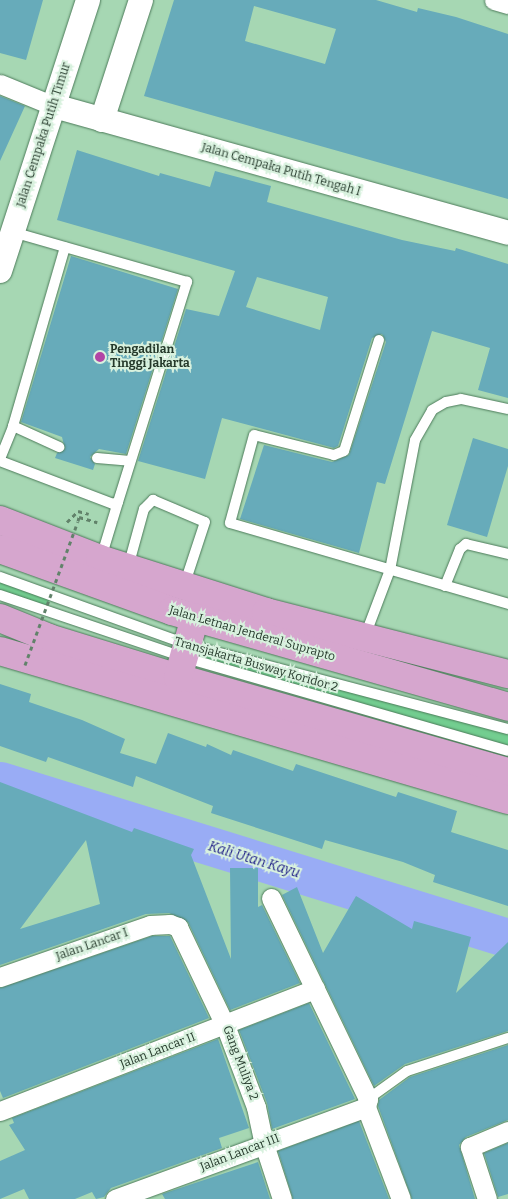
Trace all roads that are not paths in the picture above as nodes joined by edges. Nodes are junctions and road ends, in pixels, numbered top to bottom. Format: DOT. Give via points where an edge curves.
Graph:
graph roads {
  1 [pos="88,0"];
  2 [pos="141,0"];
  3 [pos="494,0"];
  4 [pos="508,4"];
  5 [pos="0,84"];
  6 [pos="77,113"];
  7 [pos="508,233"];
  8 [pos="19,234"];
  9 [pos="65,248"];
  10 [pos="0,271"];
  11 [pos="379,340"];
  12 [pos="508,409"];
  13 [pos="13,426"];
  14 [pos="59,447"];
  15 [pos="97,458"];
  16 [pos="0,460"];
  17 [pos="130,461"];
  18 [pos="118,502"];
  19 [pos="0,520"];
  20 [pos="0,550"];
  21 [pos="508,554"];
  22 [pos="100,559"];
  23 [pos="128,568"];
  24 [pos="390,570"];
  25 [pos="0,578"];
  26 [pos="184,586"];
  27 [pos="445,586"];
  28 [pos="0,595"];
  29 [pos="508,604"];
  30 [pos="195,617"];
  31 [pos="0,618"];
  32 [pos="365,636"];
  33 [pos="0,650"];
  34 [pos="182,660"];
  35 [pos="508,674"];
  36 [pos="508,707"];
  37 [pos="508,729"];
  38 [pos="508,751"];
  39 [pos="508,772"];
  40 [pos="508,800"];
  41 [pos="271,898"];
  42 [pos="183,933"];
  43 [pos="0,977"];
  44 [pos="316,989"];
  45 [pos="225,1025"];
  46 [pos="508,1038"];
  47 [pos="367,1103"];
  48 [pos="0,1111"];
  49 [pos="508,1131"];
  50 [pos="264,1144"];
  51 [pos="115,1199"];
  52 [pos="282,1199"];
  53 [pos="401,1199"];
  54 [pos="487,1199"];
  1 -- 6 [label="street, Jalan Cempaka Putih Timur"];
  2 -- 6 [label="street"];
  3 -- 4 [label="street"];
  5 -- 6 [label="street"];
  6 -- 7 [label="street, Jalan Cempaka Putih Tengah I"];
  6 -- 8 [label="street, Jalan Cempaka Putih Timur"];
  8 -- 9 [label="lane"];
  8 -- 10 [label="street, Jalan Cempaka Putih Timur"];
  9 -- 13 [label="lane"];
  9 -- 17 [label="lane" via="187,282"];
  11 -- 24 [label="lane" via="344,451 334,454 254,435 230,523"];
  12 -- 24 [label="lane" via="461,399 446,402 432,410 415,440"];
  13 -- 14 [label="lane"];
  13 -- 16 [label="lane"];
  15 -- 17 [label="lane"];
  16 -- 18 [label="lane" via="113,504"];
  17 -- 18 [label="lane"];
  18 -- 22 [label="lane"];
  19 -- 22 [label="main road, Jalan Letnan Jenderal Suprapto"];
  20 -- 30 [label="main road, Jalan Letnan Jenderal Suprapto"];
  21 -- 27 [label="lane" via="466,544 460,549"];
  22 -- 23 [label="main road, Jalan Letnan Jenderal Suprapto"];
  23 -- 26 [label="main road, Jalan Letnan Jenderal Suprapto"];
  23 -- 26 [label="lane" via="144,509 153,500 205,522"];
  24 -- 27 [label="lane"];
  24 -- 32 [label="lane"];
  25 -- 34 [label="lane, Transjakarta Busway Koridor 2"];
  26 -- 32 [label="main road, Jalan Letnan Jenderal Suprapto" via="266,612"];
  27 -- 29 [label="lane"];
  28 -- 34 [label="lane, Transjakarta Busway Koridor 2"];
  30 -- 34 [label="main road"];
  30 -- 36 [label="main road, Jalan Letnan Jenderal Suprapto"];
  31 -- 34 [label="main road" via="49,638"];
  32 -- 35 [label="main road, Jalan Letnan Jenderal Suprapto"];
  33 -- 40 [label="main road"];
  34 -- 37 [label="lane, Transjakarta Busway Koridor 2"];
  34 -- 38 [label="lane, Transjakarta Busway Koridor 2"];
  34 -- 39 [label="main road"];
  41 -- 44 [label="street"];
  42 -- 43 [label="street, Jalan Lancar I" via="170,924 150,925"];
  42 -- 45 [label="street, Gang Muliya 2"];
  44 -- 45 [label="street, Jalan Lancar II"];
  44 -- 47 [label="street"];
  45 -- 48 [label="street, Jalan Lancar II"];
  45 -- 50 [label="street, Gang Muliya 2" via="256,1106"];
  46 -- 47 [label="lane" via="408,1071"];
  47 -- 50 [label="street, Jalan Lancar III"];
  47 -- 53 [label="street"];
  49 -- 54 [label="street" via="471,1146"];
  50 -- 51 [label="street, Jalan Lancar III"];
  50 -- 52 [label="street, Gang Muliya 2"];
}
